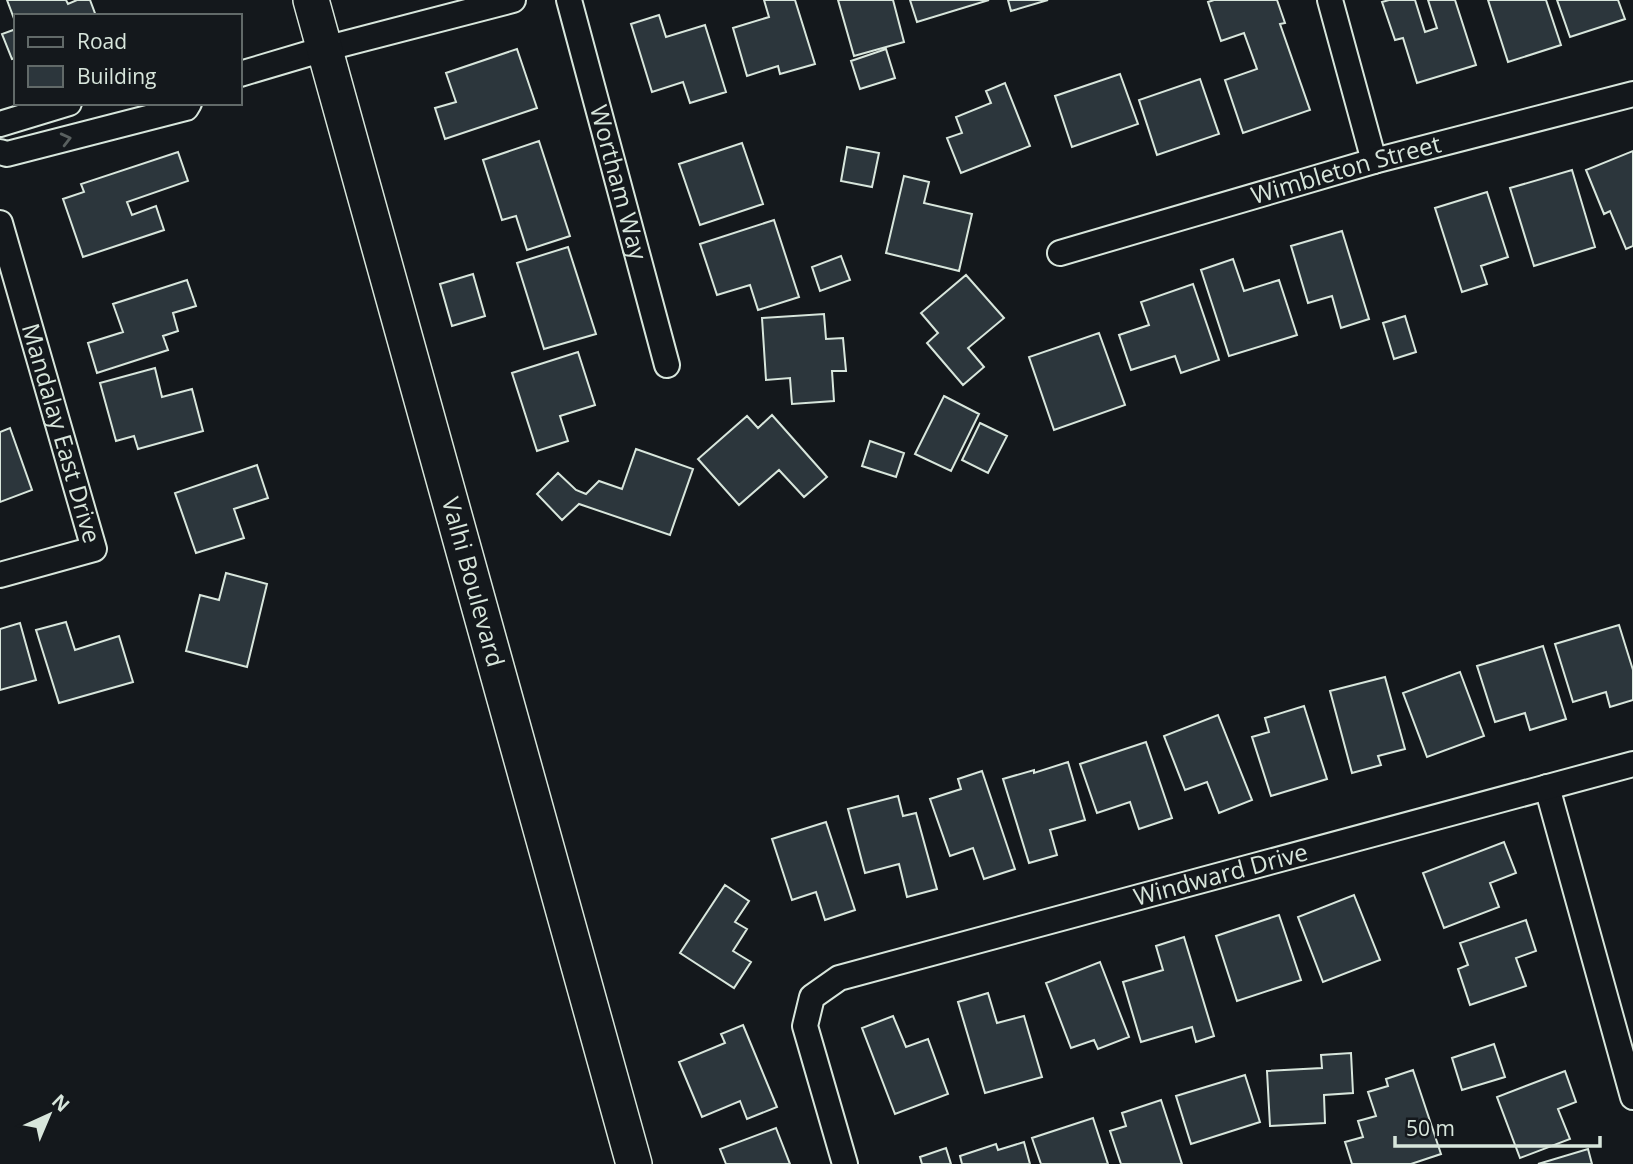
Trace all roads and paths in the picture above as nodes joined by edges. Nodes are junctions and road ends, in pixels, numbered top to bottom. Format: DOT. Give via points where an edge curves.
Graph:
graph roads {
  1 [pos="311,0"];
  2 [pos="513,0"];
  3 [pos="569,0"];
  4 [pos="1330,0"];
  5 [pos="324,49"];
  6 [pos="242,73"];
  7 [pos="1633,94"];
  8 [pos="62,105"];
  9 [pos="188,105"];
  10 [pos="0,124"];
  11 [pos="0,152"];
  12 [pos="1374,161"];
  13 [pos="0,223"];
  14 [pos="1060,253"];
  15 [pos="667,365"];
  16 [pos="0,575"];
  17 [pos="1633,764"];
  18 [pos="1546,787"];
  19 [pos="1633,1097"];
  20 [pos="634,1164"];
  21 [pos="845,1164"];
  1 -- 5 [label="street, Valhi Boulevard"];
  2 -- 5 [label="street"];
  3 -- 15 [label="street, Wortham Way"];
  4 -- 12 [label="street"];
  5 -- 6 [label="street"];
  5 -- 20 [label="street, Valhi Boulevard"];
  7 -- 12 [label="street, Wimbleton Street"];
  8 -- 10 [label="street"];
  11 -- 9 [label="street, one-way" via="7,154"];
  12 -- 14 [label="street, Wimbleton Street"];
  13 -- 16 [label="street, Mandalay East Drive" via="94,549"];
  17 -- 18 [label="street, Windward Drive"];
  18 -- 19 [label="street"];
  18 -- 21 [label="street, Windward Drive" via="839,978 812,998 805,1026"];
}
